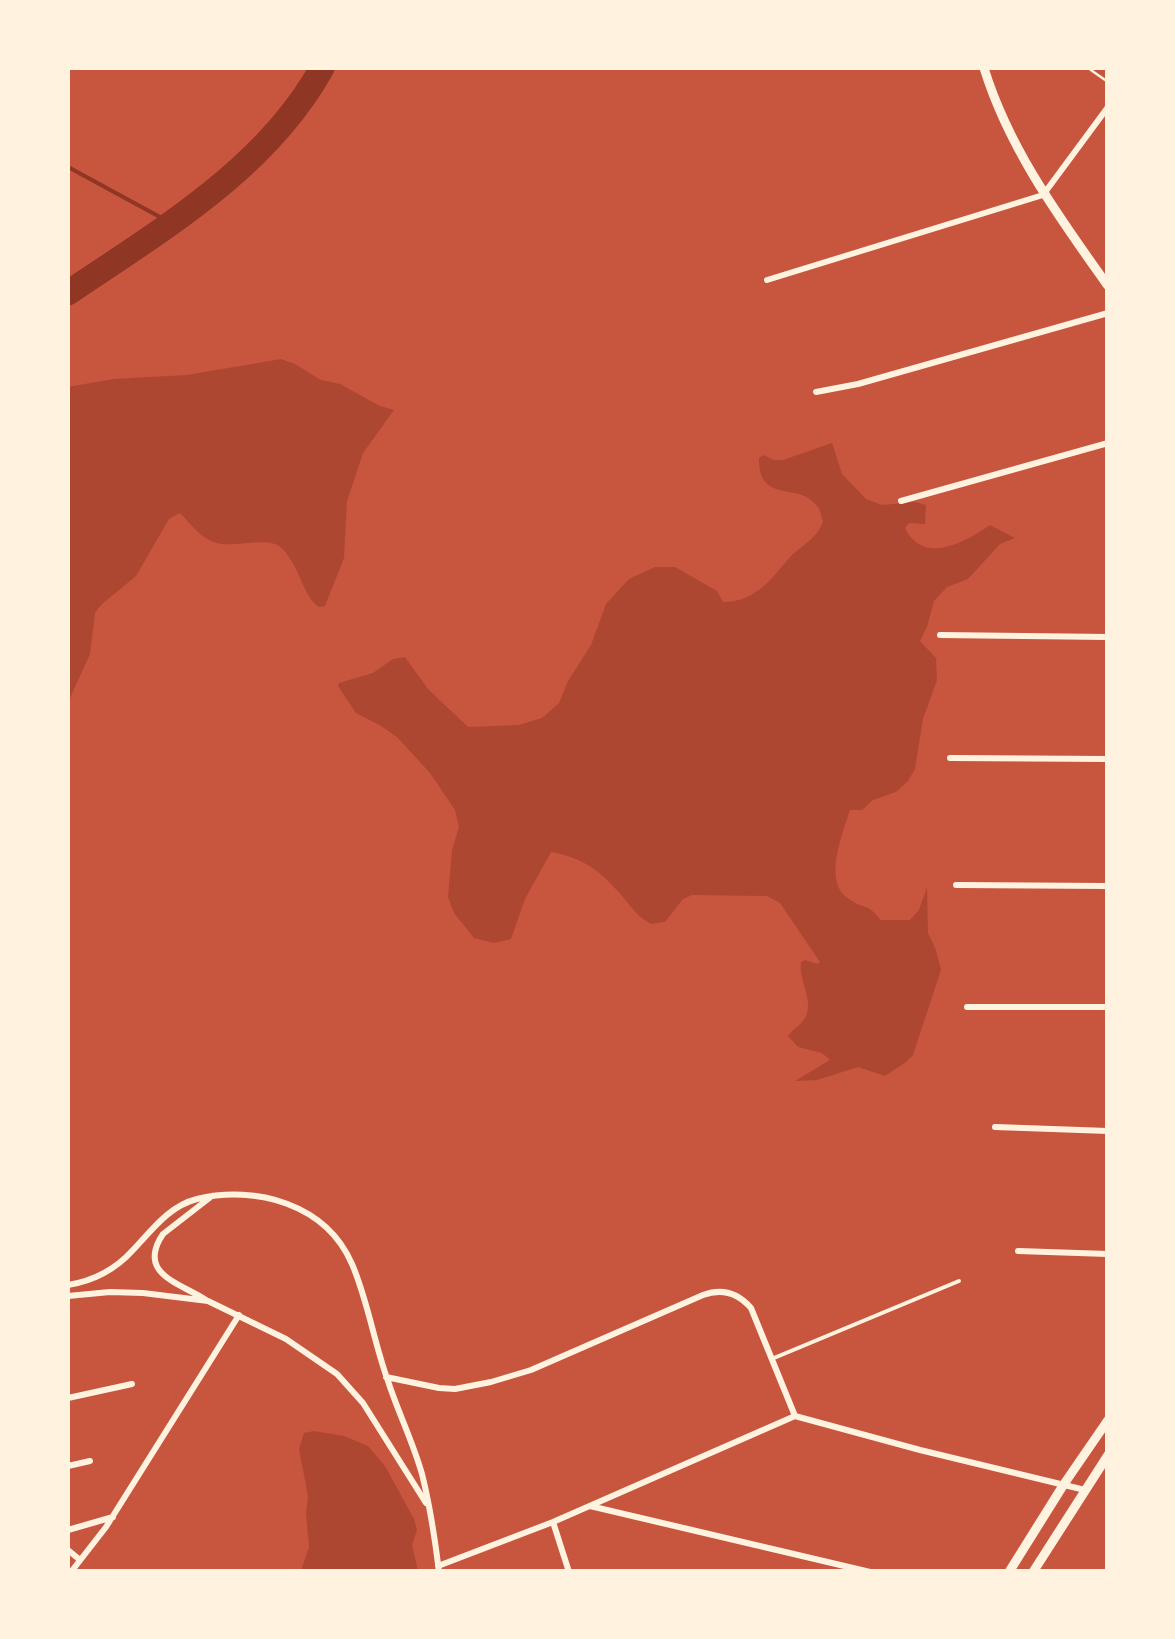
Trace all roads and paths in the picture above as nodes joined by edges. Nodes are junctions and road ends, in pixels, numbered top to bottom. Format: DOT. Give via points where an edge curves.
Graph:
graph roads {
  1 [pos="984,68"];
  2 [pos="1088,68"];
  3 [pos="1108,82"];
  4 [pos="1108,107"];
  5 [pos="1044,196"];
  6 [pos="767,280"];
  7 [pos="1108,286"];
  8 [pos="1108,313"];
  9 [pos="816,392"];
  10 [pos="1108,442"];
  11 [pos="901,501"];
  12 [pos="940,634"];
  13 [pos="1108,637"];
  14 [pos="950,758"];
  15 [pos="1108,759"];
  16 [pos="956,885"];
  17 [pos="1108,886"];
  18 [pos="967,1007"];
  19 [pos="1108,1007"];
  20 [pos="995,1127"];
  21 [pos="1108,1131"];
  22 [pos="213,1196"];
  23 [pos="1018,1251"];
  24 [pos="1108,1254"];
  25 [pos="959,1281"];
  26 [pos="68,1285"];
  27 [pos="68,1296"];
  28 [pos="208,1301"];
  29 [pos="239,1315"];
  30 [pos="773,1358"];
  31 [pos="386,1378"];
  32 [pos="132,1384"];
  33 [pos="68,1398"];
  34 [pos="795,1416"];
  35 [pos="1108,1420"];
  36 [pos="1108,1455"];
  37 [pos="90,1461"];
  38 [pos="68,1466"];
  39 [pos="1064,1484"];
  40 [pos="1085,1490"];
  41 [pos="590,1506"];
  42 [pos="429,1508"];
  43 [pos="112,1516"];
  44 [pos="553,1522"];
  45 [pos="68,1530"];
  46 [pos="68,1550"];
  47 [pos="80,1560"];
  48 [pos="438,1569"];
  49 [pos="71,1572"];
  50 [pos="569,1572"];
  51 [pos="870,1572"];
  52 [pos="1009,1572"];
  53 [pos="1033,1572"];
  1 -- 5 [label="street" via="1004,124"];
  2 -- 3 [label="path"];
  4 -- 5 [label="street"];
  5 -- 6 [label="street"];
  5 -- 7 [label="street"];
  8 -- 9 [label="street"];
  10 -- 11 [label="street"];
  12 -- 13 [label="street"];
  14 -- 15 [label="street"];
  16 -- 17 [label="street"];
  18 -- 19 [label="street"];
  20 -- 21 [label="street"];
  22 -- 26 [label="street" via="164,1216 106,1273"];
  22 -- 28 [label="street" via="163,1234 155,1257 164,1277"];
  22 -- 31 [label="street" via="254,1194 285,1202 334,1236 351,1261"];
  23 -- 24 [label="street"];
  25 -- 30 [label="lane"];
  27 -- 28 [label="street" via="143,1293"];
  28 -- 29 [label="street"];
  29 -- 42 [label="street" via="337,1374 363,1403"];
  29 -- 43 [label="street"];
  30 -- 31 [label="street" via="751,1308 717,1291 491,1382 454,1389"];
  30 -- 34 [label="street"];
  31 -- 42 [label="street"];
  32 -- 33 [label="street"];
  34 -- 39 [label="street"];
  34 -- 41 [label="street"];
  35 -- 39 [label="street"];
  36 -- 40 [label="street"];
  37 -- 38 [label="street"];
  39 -- 40 [label="street"];
  39 -- 52 [label="street"];
  40 -- 53 [label="street"];
  41 -- 44 [label="street"];
  41 -- 51 [label="street"];
  42 -- 48 [label="street"];
  43 -- 45 [label="street"];
  43 -- 47 [label="street"];
  44 -- 48 [label="street"];
  44 -- 50 [label="street"];
  46 -- 47 [label="street"];
  47 -- 49 [label="street"];
}
